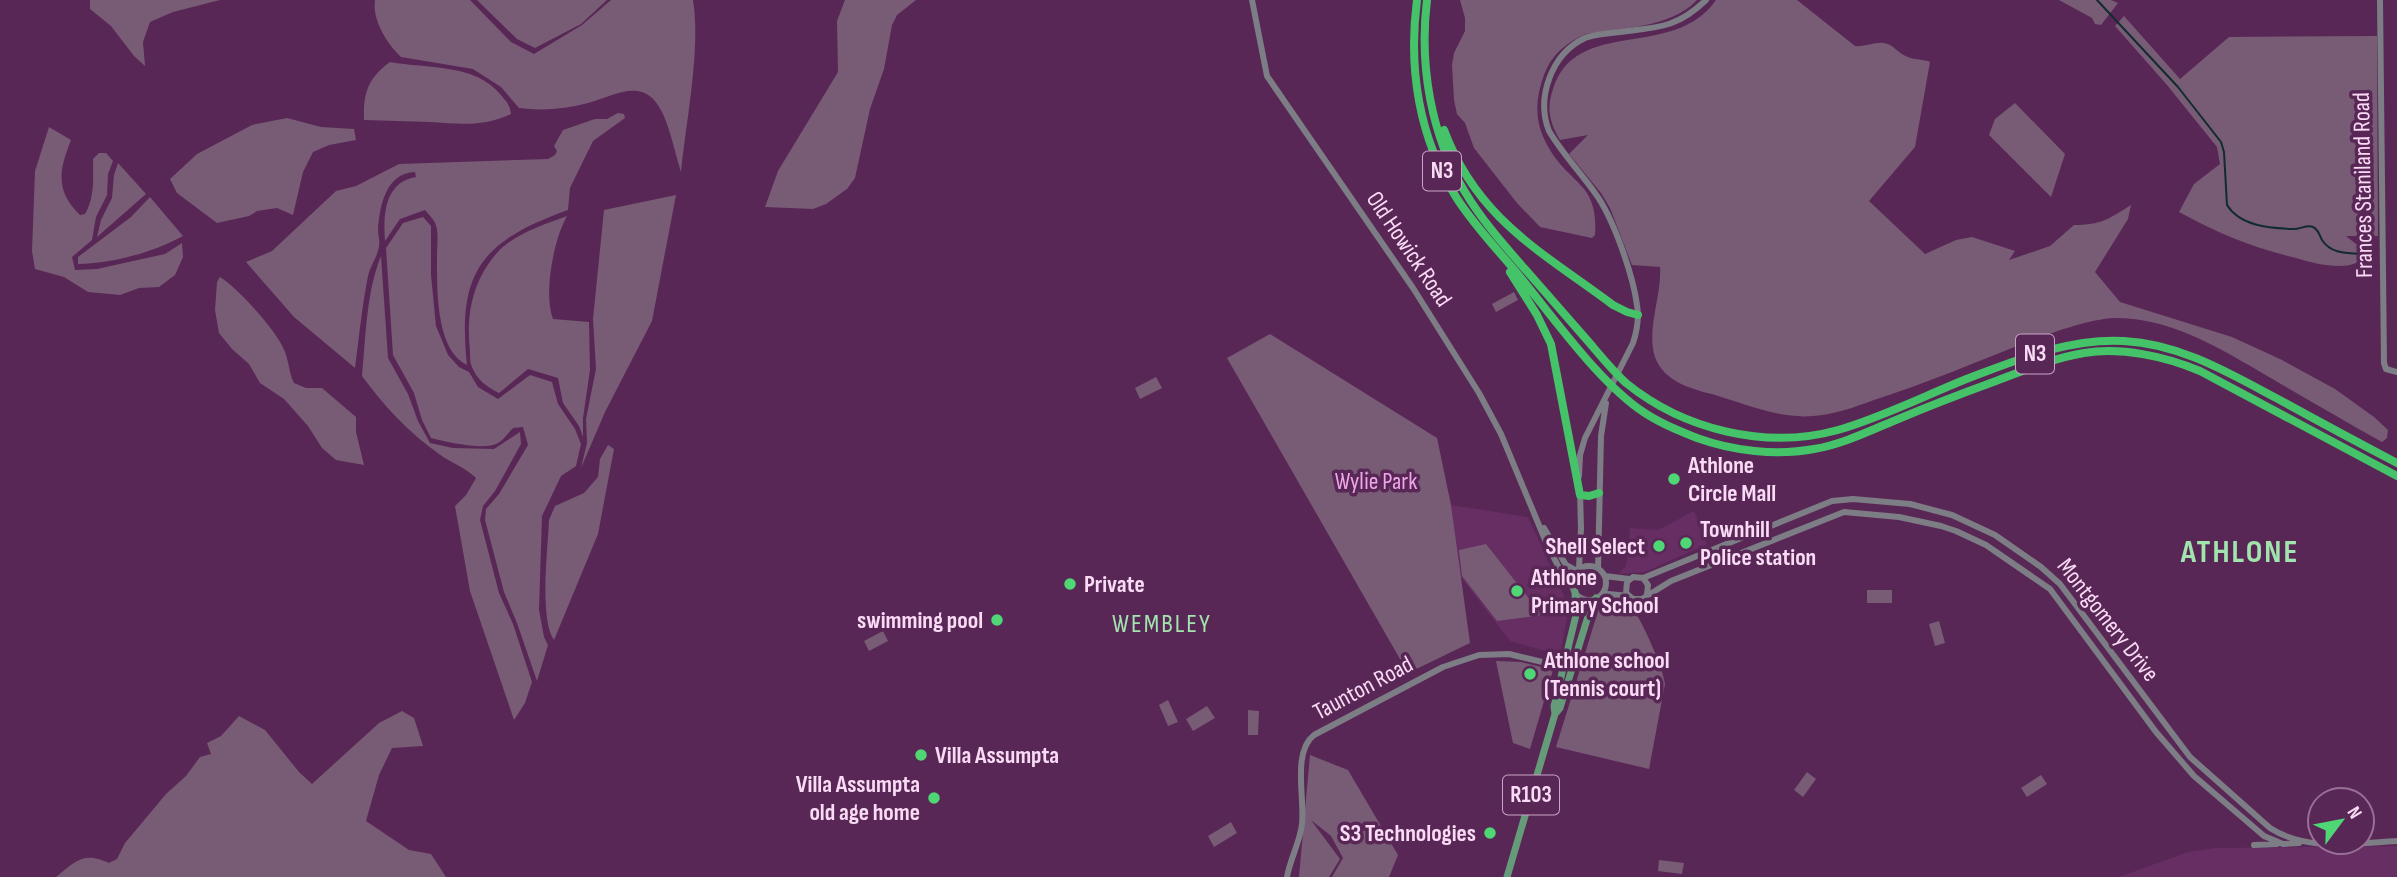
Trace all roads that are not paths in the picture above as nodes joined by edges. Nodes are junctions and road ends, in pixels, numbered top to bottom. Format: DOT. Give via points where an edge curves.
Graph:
graph roads {
  1 [pos="1252,0"];
  2 [pos="1416,0"];
  3 [pos="1430,0"];
  4 [pos="1706,0"];
  5 [pos="2380,0"];
  6 [pos="1436,113"];
  7 [pos="1478,227"];
  8 [pos="1637,315"];
  9 [pos="2397,372"];
  10 [pos="1607,397"];
  11 [pos="2397,463"];
  12 [pos="2397,476"];
  13 [pos="1599,493"];
  14 [pos="1580,495"];
  15 [pos="1899,503"];
  16 [pos="1910,504"];
  17 [pos="1899,517"];
  18 [pos="1908,519"];
  19 [pos="1539,521"];
  20 [pos="1691,558"];
  21 [pos="1598,569"];
  22 [pos="1578,570"];
  23 [pos="1696,571"];
  24 [pos="1605,576"];
  25 [pos="1643,578"];
  26 [pos="1629,579"];
  27 [pos="1574,590"];
  28 [pos="1647,594"];
  29 [pos="1629,596"];
  30 [pos="1598,597"];
  31 [pos="2105,644"];
  32 [pos="2110,651"];
  33 [pos="2099,654"];
  34 [pos="1568,668"];
  35 [pos="2207,774"];
  36 [pos="2215,781"];
  37 [pos="2201,782"];
  38 [pos="2210,789"];
  39 [pos="2397,841"];
  40 [pos="2304,842"];
  41 [pos="2283,844"];
  42 [pos="2254,845"];
  43 [pos="1287,877"];
  44 [pos="1507,877"];
  1 -- 19 [label="street, Old Howick Road" via="1267,76 1469,376 1491,412"];
  2 -- 7 [label="highway, N3" via="1413,58 1420,109 1436,158"];
  3 -- 6 [label="highway"];
  4 -- 8 [label="street" via="1691,15 1670,24 1585,38 1566,53 1548,79 1545,121 1609,218 1628,270"];
  5 -- 9 [label="street, Frances Staniland Road" via="2386,369"];
  6 -- 8 [label="highway" via="1457,160 1501,220 1613,304"];
  6 -- 11 [label="highway, N3" via="1454,173 1478,212 1610,367 1663,408 1706,426 1750,436 1817,434 1853,425 2036,353 2096,341 2129,341 2204,360"];
  7 -- 12 [label="highway, N3" via="1627,399 1665,425 1708,442 1765,451 1814,449 1854,438 2051,361 2084,353 2134,353 2170,359 2200,371"];
  7 -- 14 [label="highway" via="1526,296 1551,345"];
  8 -- 10 [label="street" via="1636,335"];
  10 -- 13 [label="street"];
  10 -- 14 [label="street" via="1582,445"];
  13 -- 14 [label="highway"];
  13 -- 21 [label="street"];
  14 -- 22 [label="street"];
  15 -- 16 [label="street, Montgomery Drive"];
  15 -- 17 [label="street"];
  15 -- 20 [label="street, Montgomery Drive" via="1832,501"];
  16 -- 18 [label="street"];
  16 -- 31 [label="street, Montgomery Drive" via="1974,524 2042,567"];
  17 -- 18 [label="street, Montgomery Drive"];
  17 -- 23 [label="street, Montgomery Drive" via="1844,512"];
  18 -- 33 [label="street, Montgomery Drive" via="1977,540 2043,583"];
  19 -- 22 [label="street, Old Howick Road" via="1566,565"];
  19 -- 27 [label="street, Old Howick Road"];
  20 -- 23 [label="street"];
  20 -- 25 [label="street, Montgomery Drive"];
  21 -- 22 [label="street"];
  21 -- 24 [label="street"];
  22 -- 27 [label="street, R103" via="1572,579"];
  23 -- 28 [label="street, Montgomery Drive"];
  24 -- 26 [label="street"];
  24 -- 30 [label="street, R103"];
  25 -- 26 [label="street"];
  25 -- 28 [label="street"];
  26 -- 29 [label="street" via="1625,589"];
  27 -- 30 [label="street" via="1587,599"];
  27 -- 34 [label="main road, R103" via="1576,615"];
  28 -- 29 [label="street" via="1638,600"];
  29 -- 30 [label="street"];
  30 -- 34 [label="main road, R103"];
  31 -- 32 [label="street, Montgomery Drive"];
  31 -- 33 [label="street"];
  32 -- 33 [label="street"];
  32 -- 35 [label="street, Montgomery Drive"];
  33 -- 37 [label="street, Montgomery Drive" via="2156,732"];
  34 -- 43 [label="street, Taunton Road" via="1509,654 1466,658 1314,735 1304,747 1302,826"];
  34 -- 44 [label="main road, R103" via="1560,708"];
  35 -- 36 [label="street, Montgomery Drive"];
  35 -- 37 [label="street"];
  36 -- 38 [label="street"];
  36 -- 40 [label="street, Montgomery Drive" via="2270,828"];
  37 -- 38 [label="street, Montgomery Drive"];
  38 -- 41 [label="street, Montgomery Drive" via="2264,836"];
  39 -- 40 [label="street, Montgomery Drive"];
  40 -- 41 [label="street, Montgomery Drive"];
  41 -- 42 [label="street"];
}
